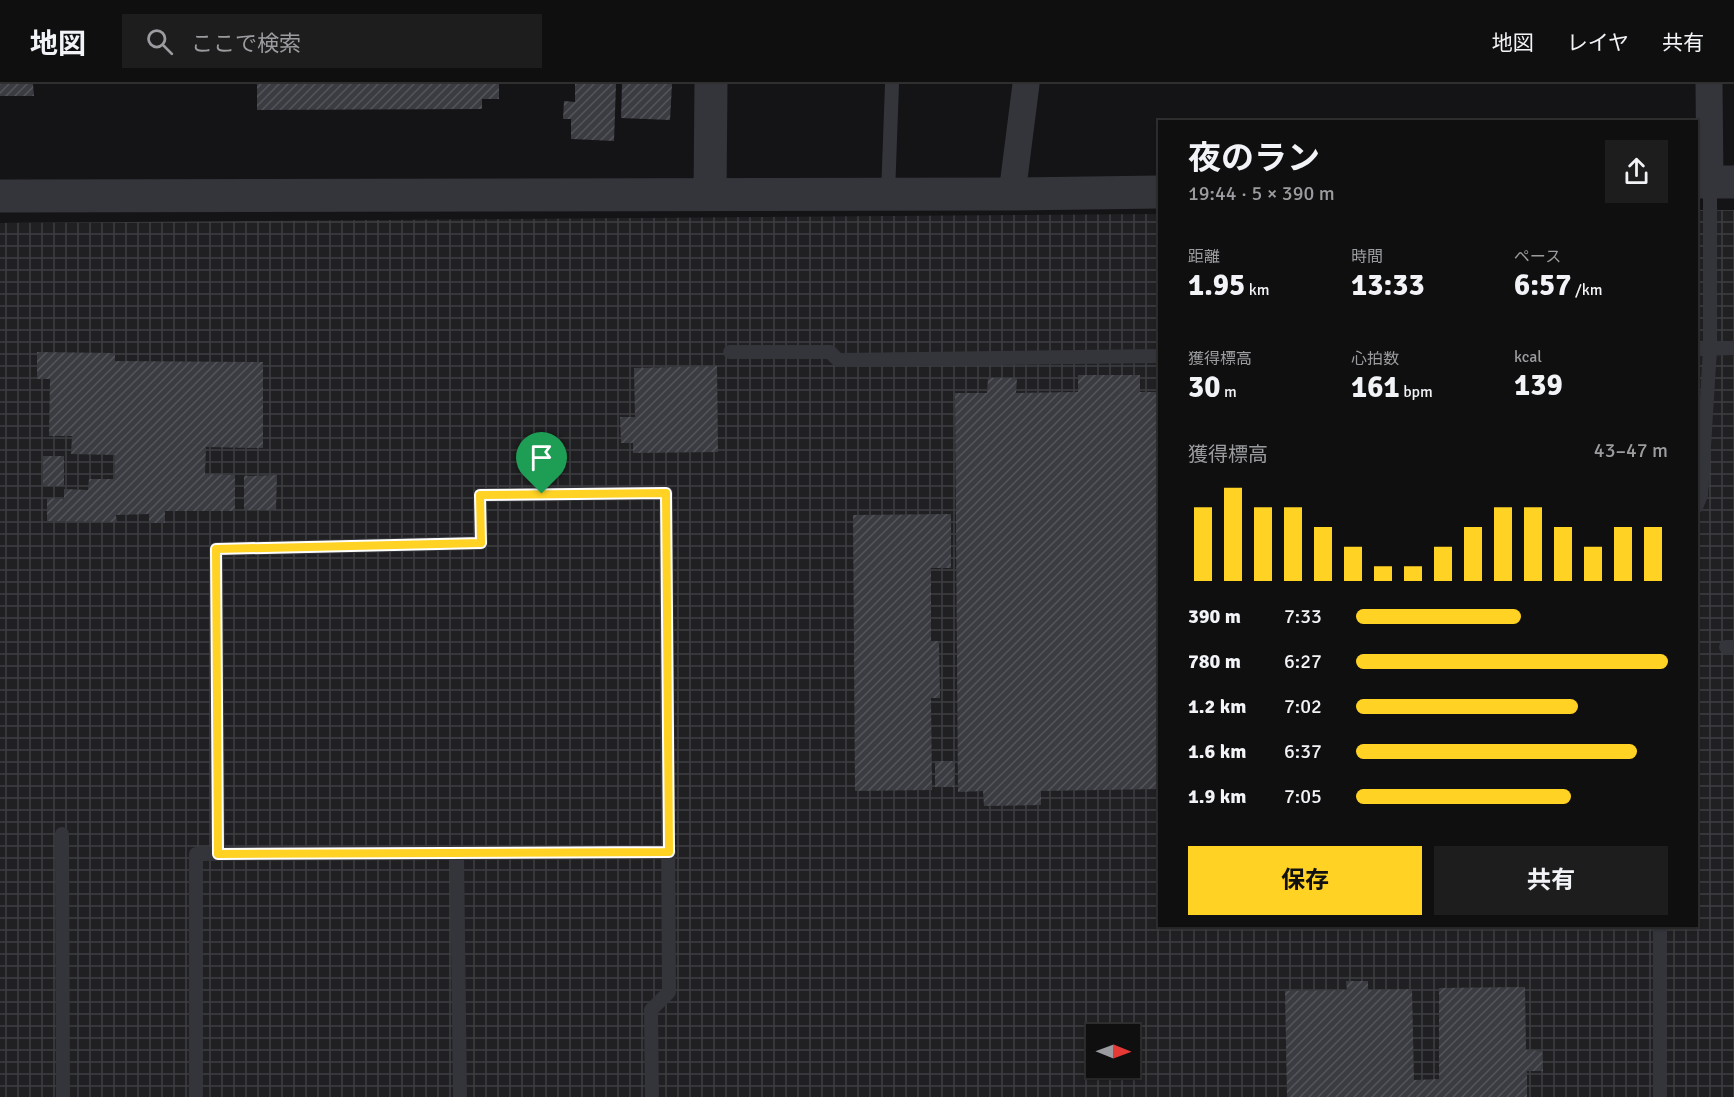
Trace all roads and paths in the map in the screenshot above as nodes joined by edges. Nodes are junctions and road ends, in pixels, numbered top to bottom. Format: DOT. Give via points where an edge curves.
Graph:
graph roads {
  1 [pos="711,84"];
  2 [pos="892,84"];
  3 [pos="1026,84"];
  4 [pos="1709,84"];
  5 [pos="1713,182"];
  6 [pos="1158,192"];
  7 [pos="710,194"];
  8 [pos="888,194"];
  9 [pos="1012,194"];
  10 [pos="0,196"];
  11 [pos="1734,348"];
  12 [pos="1703,349"];
  13 [pos="730,352"];
  14 [pos="1158,356"];
  15 [pos="1698,502"];
  16 [pos="62,834"];
  17 [pos="669,852"];
  18 [pos="457,853"];
  19 [pos="218,854"];
  20 [pos="1660,927"];
  21 [pos="63,1097"];
  22 [pos="196,1097"];
  23 [pos="460,1097"];
  24 [pos="652,1097"];
  25 [pos="1660,1097"];
  1 -- 7 [label="street"];
  2 -- 8 [label="lane"];
  3 -- 9 [label="street"];
  4 -- 5 [label="street"];
  5 -- 12 [label="lane"];
  6 -- 9 [label="street"];
  7 -- 8 [label="street"];
  7 -- 10 [label="street"];
  8 -- 9 [label="street"];
  11 -- 12 [label="lane"];
  12 -- 15 [label="lane"];
  13 -- 14 [label="lane" via="830,352 838,360"];
  16 -- 21 [label="lane"];
  17 -- 18 [label="lane"];
  17 -- 19 [label="lane" via="666,493 480,495 481,543 216,549"];
  17 -- 24 [label="lane" via="669,992 651,1010"];
  18 -- 19 [label="lane"];
  18 -- 23 [label="lane"];
  19 -- 22 [label="lane" via="196,854"];
  20 -- 25 [label="lane"];
}
